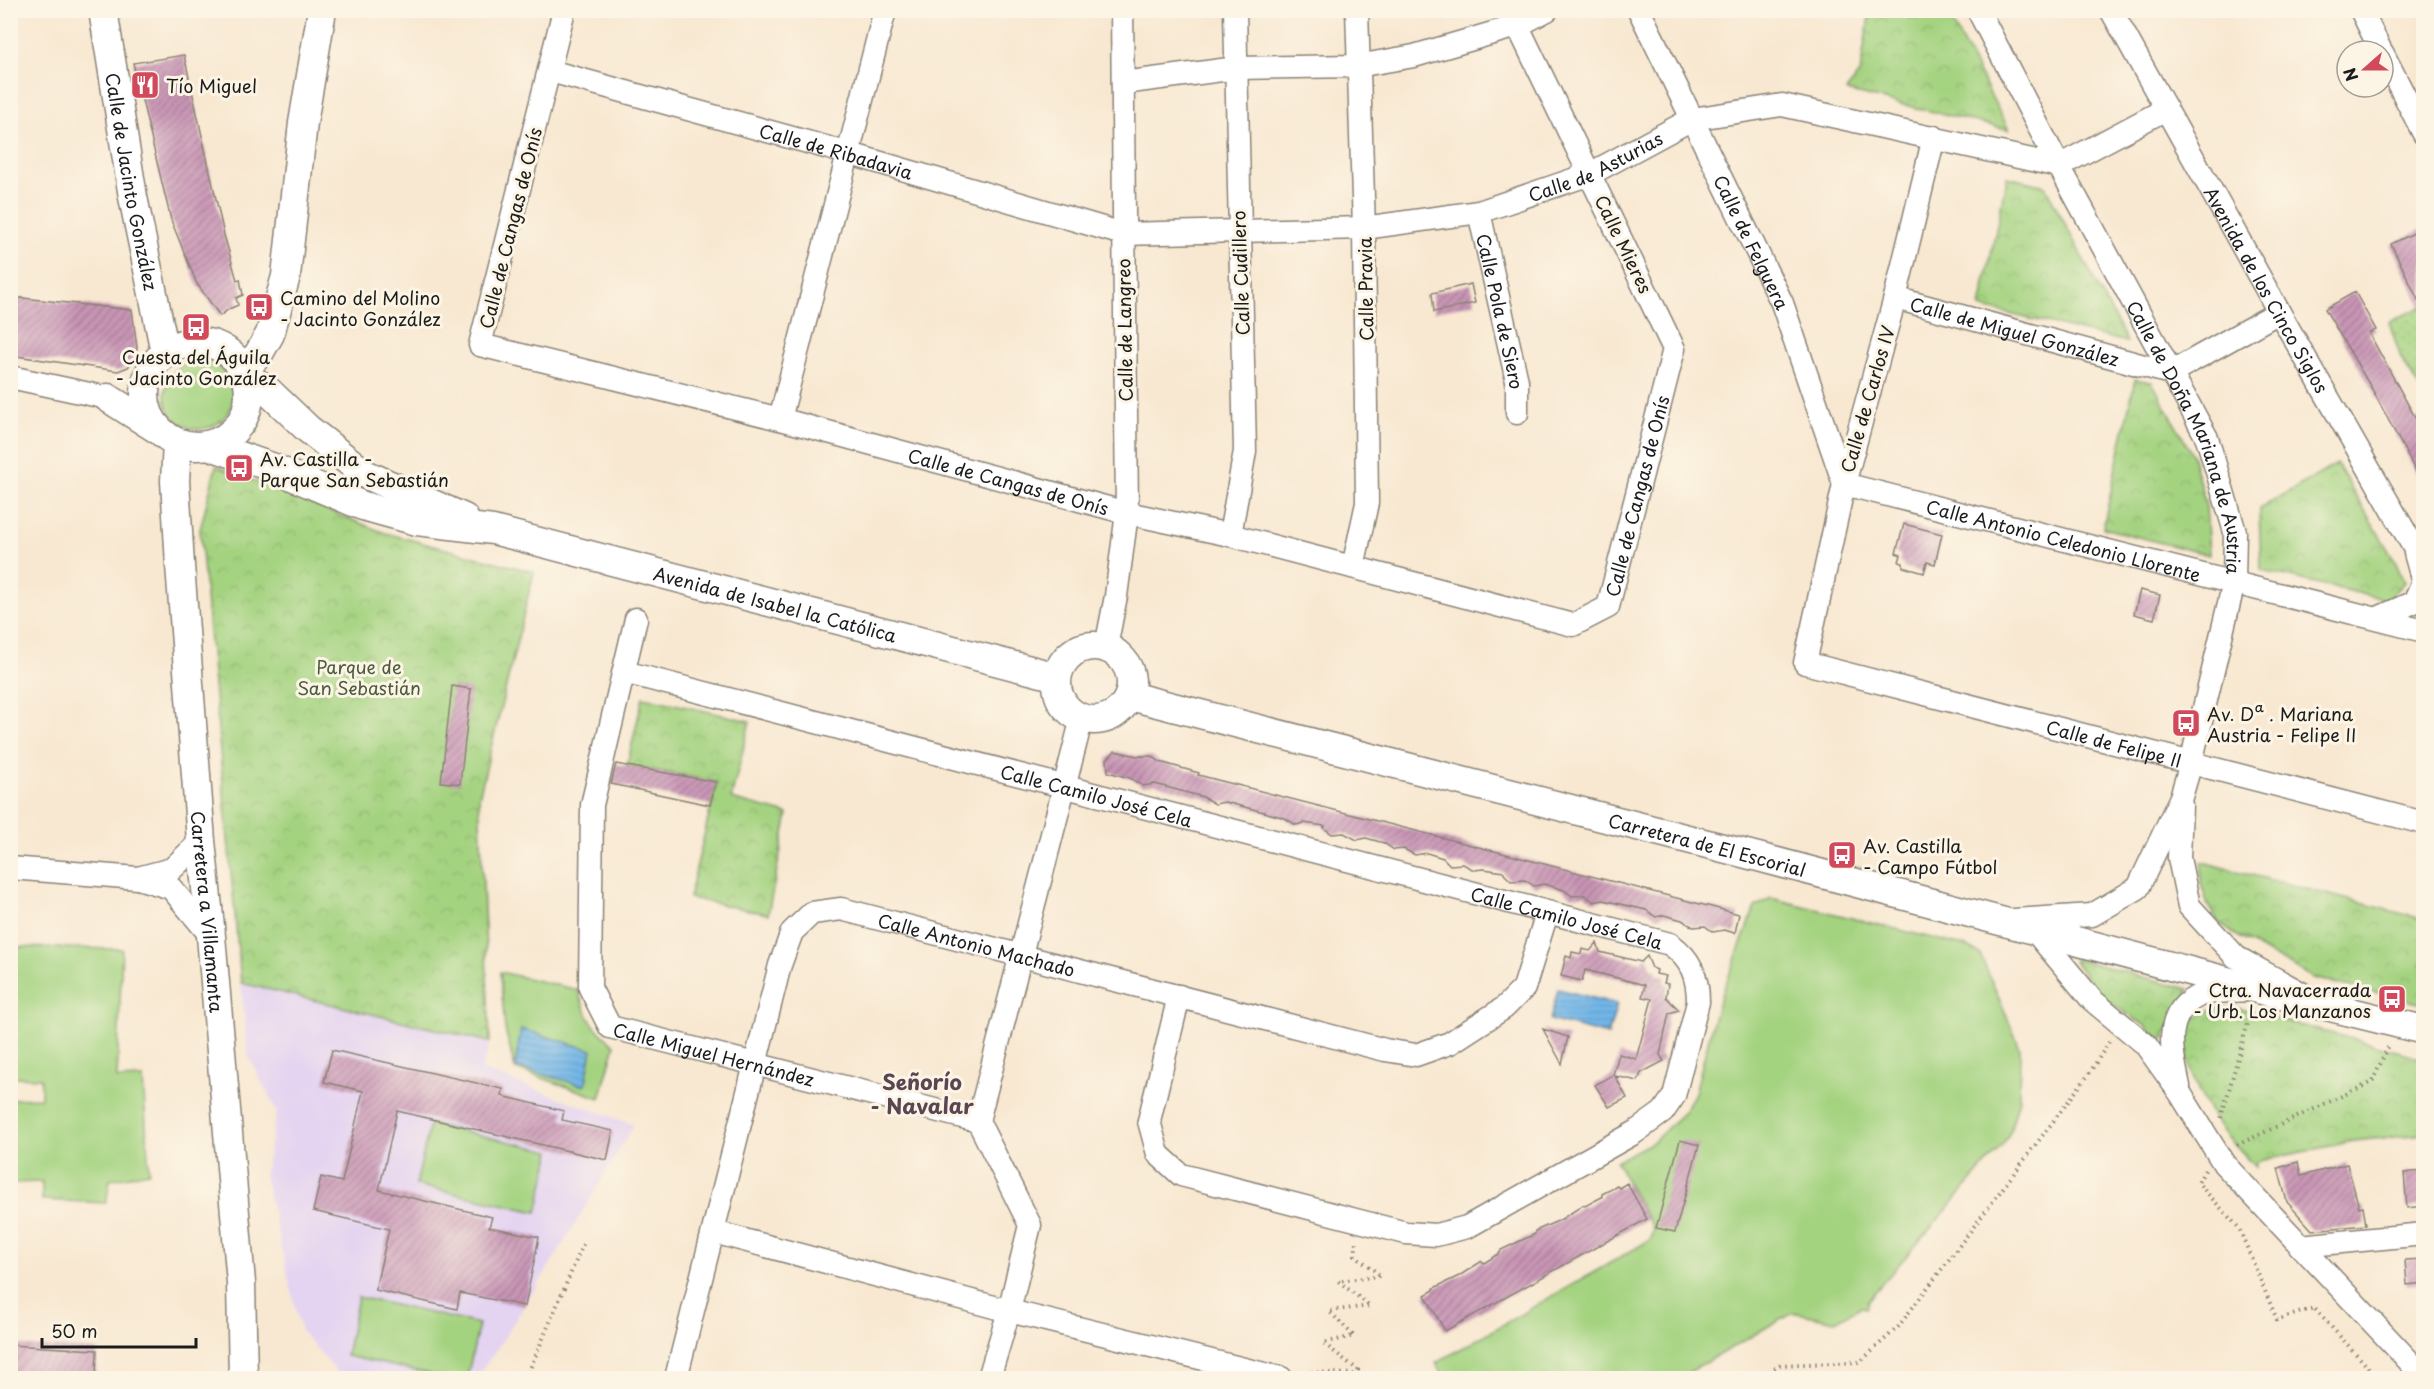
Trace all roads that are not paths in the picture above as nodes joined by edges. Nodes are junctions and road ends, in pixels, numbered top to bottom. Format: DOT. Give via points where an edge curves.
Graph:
graph roads {
  1 [pos="103,10"];
  2 [pos="322,10"];
  3 [pos="564,10"];
  4 [pos="885,10"];
  5 [pos="1122,10"];
  6 [pos="1235,10"];
  7 [pos="1357,10"];
  8 [pos="1547,10"];
  9 [pos="1639,10"];
  10 [pos="1978,10"];
  11 [pos="2111,10"];
  12 [pos="2361,10"];
  13 [pos="1514,18"];
  14 [pos="2376,39"];
  15 [pos="1357,66"];
  16 [pos="1237,68"];
  17 [pos="550,71"];
  18 [pos="2395,77"];
  19 [pos="1123,83"];
  20 [pos="2166,109"];
  21 [pos="1692,119"];
  22 [pos="2424,134"];
  23 [pos="1934,137"];
  24 [pos="847,153"];
  25 [pos="2059,166"];
  26 [pos="1590,174"];
  27 [pos="1479,212"];
  28 [pos="1364,228"];
  29 [pos="1238,232"];
  30 [pos="1123,234"];
  31 [pos="1895,298"];
  32 [pos="2278,312"];
  33 [pos="1674,349"];
  34 [pos="165,351"];
  35 [pos="245,373"];
  36 [pos="2170,373"];
  37 [pos="10,377"];
  38 [pos="146,381"];
  39 [pos="108,398"];
  40 [pos="1517,413"];
  41 [pos="780,419"];
  42 [pos="169,437"];
  43 [pos="208,445"];
  44 [pos="1844,484"];
  45 [pos="1127,513"];
  46 [pos="493,531"];
  47 [pos="1230,535"];
  48 [pos="2419,558"];
  49 [pos="1353,567"];
  50 [pos="2234,582"];
  51 [pos="2378,618"];
  52 [pos="636,619"];
  53 [pos="2424,631"];
  54 [pos="1106,647"];
  55 [pos="1805,663"];
  56 [pos="624,672"];
  57 [pos="1058,677"];
  58 [pos="1130,696"];
  59 [pos="1082,718"];
  60 [pos="2191,763"];
  61 [pos="1066,787"];
  62 [pos="2181,797"];
  63 [pos="2424,823"];
  64 [pos="201,841"];
  65 [pos="10,868"];
  66 [pos="138,878"];
  67 [pos="1547,913"];
  68 [pos="2001,921"];
  69 [pos="2034,930"];
  70 [pos="212,936"];
  71 [pos="1021,954"];
  72 [pos="2257,988"];
  73 [pos="1179,996"];
  74 [pos="2315,1001"];
  75 [pos="2424,1030"];
  76 [pos="755,1065"];
  77 [pos="2180,1093"];
  78 [pos="978,1121"];
  79 [pos="714,1232"];
  80 [pos="2424,1234"];
  81 [pos="2301,1246"];
  82 [pos="1009,1311"];
  83 [pos="2424,1377"];
  84 [pos="243,1378"];
  85 [pos="676,1378"];
  86 [pos="989,1378"];
  87 [pos="1281,1378"];
  1 -- 34 [label="street, Calle de Jacinto González"];
  2 -- 35 [label="street" via="303,123 286,276 270,334"];
  3 -- 17 [label="street, Calle de Cangas de Onís"];
  4 -- 24 [label="street"];
  5 -- 19 [label="street, Calle de Langreo"];
  6 -- 16 [label="street, Calle Cudillero"];
  7 -- 15 [label="street, Calle Pravia"];
  8 -- 13 [label="street"];
  9 -- 21 [label="street, Calle de Felguera"];
  10 -- 25 [label="street, Calle de Doña Mariana de Austria"];
  11 -- 20 [label="street, Avenida de los Cinco Siglos"];
  12 -- 14 [label="street"];
  13 -- 15 [label="street" via="1414,56"];
  13 -- 26 [label="street, Calle Mieres"];
  15 -- 16 [label="street"];
  15 -- 28 [label="street, Calle Pravia"];
  16 -- 19 [label="street"];
  16 -- 29 [label="street, Calle Cudillero"];
  17 -- 24 [label="street, Calle de Ribadavia"];
  17 -- 41 [label="street, Calle de Cangas de Onís" via="480,345"];
  18 -- 22 [label="street"];
  19 -- 30 [label="street, Calle de Langreo"];
  20 -- 25 [label="street"];
  20 -- 32 [label="street, Avenida de los Cinco Siglos"];
  21 -- 23 [label="street, Calle de Asturias" via="1782,105"];
  21 -- 26 [label="street, Calle de Asturias"];
  21 -- 44 [label="street, Calle de Felguera" via="1782,303"];
  23 -- 25 [label="street, Calle de Asturias"];
  23 -- 31 [label="street, Calle de Carlos IV"];
  24 -- 30 [label="street, Calle de Ribadavia"];
  24 -- 41 [label="street"];
  25 -- 36 [label="street, Calle de Doña Mariana de Austria"];
  26 -- 27 [label="street, Calle de Asturias"];
  26 -- 33 [label="street, Calle Mieres"];
  27 -- 28 [label="street, Calle de Asturias"];
  27 -- 40 [label="street, Calle Pola de Siero" via="1517,381"];
  28 -- 29 [label="street, Calle de Asturias"];
  28 -- 49 [label="street, Calle Pravia" via="1367,504"];
  29 -- 30 [label="street, Calle de Asturias"];
  29 -- 47 [label="street, Calle Cudillero" via="1245,452"];
  30 -- 45 [label="street, Calle de Langreo"];
  31 -- 36 [label="street, Calle de Miguel González"];
  31 -- 44 [label="street, Calle de Carlos IV"];
  32 -- 36 [label="street"];
  32 -- 48 [label="street, Avenida de los Cinco Siglos"];
  33 -- 49 [label="street, Calle de Cangas de Onís" via="1608,607 1574,625"];
  34 -- 35 [label="street" via="183,342 211,343 236,358"];
  34 -- 38 [label="street" via="153,364"];
  35 -- 43 [label="street" via="250,394 247,412 225,439"];
  35 -- 46 [label="street, Avenida de Isabel la Católica" via="365,474"];
  36 -- 50 [label="street, Calle de Doña Mariana de Austria" via="2207,438 2235,532"];
  37 -- 39 [label="street"];
  38 -- 39 [label="street"];
  38 -- 42 [label="street" via="150,418"];
  39 -- 42 [label="street"];
  41 -- 45 [label="street, Calle de Cangas de Onís"];
  42 -- 43 [label="street" via="193,446"];
  42 -- 64 [label="street, Carretera a Villamanta"];
  43 -- 46 [label="street, Avenida de Isabel la Católica" via="271,466 363,506 417,521"];
  44 -- 50 [label="street, Calle Antonio Celedonio Llorente"];
  44 -- 55 [label="street, Calle de Carlos IV"];
  45 -- 47 [label="street, Calle de Cangas de Onís"];
  45 -- 54 [label="street, Calle de Langreo"];
  46 -- 57 [label="street, Avenida de Isabel la Católica"];
  47 -- 49 [label="street, Calle de Cangas de Onís"];
  48 -- 51 [label="street, Avenida de los Cinco Siglos" via="2423,582 2414,602"];
  50 -- 51 [label="street, Calle Antonio Celedonio Llorente"];
  50 -- 60 [label="street, Calle de Doña Mariana de Austria"];
  51 -- 53 [label="street, Calle Antonio Celedonio Llorente"];
  52 -- 56 [label="street, Calle Miguel Hernández"];
  54 -- 57 [label="street" via="1080,648 1062,665"];
  54 -- 58 [label="street" via="1119,654 1128,666"];
  55 -- 60 [label="street, Calle de Felipe II"];
  56 -- 61 [label="street, Calle Camilo José Cela"];
  56 -- 76 [label="street, Calle Miguel Hernández" via="592,805 590,988 610,1027"];
  57 -- 59 [label="street" via="1062,702"];
  58 -- 59 [label="street" via="1116,714 1105,719"];
  58 -- 68 [label="street, Carretera de El Escorial"];
  59 -- 61 [label="street"];
  60 -- 62 [label="street, Calle de Doña Mariana de Austria"];
  60 -- 63 [label="street, Calle de Felipe II"];
  61 -- 67 [label="street, Calle Camilo José Cela"];
  61 -- 71 [label="street"];
  62 -- 68 [label="street, Calle de Doña Mariana de Austria" via="2138,888 2092,915"];
  62 -- 74 [label="street" via="2179,858 2189,906 2236,957"];
  64 -- 66 [label="street" via="172,869"];
  64 -- 70 [label="street, Carretera a Villamanta"];
  65 -- 66 [label="street"];
  66 -- 70 [label="street" via="171,888"];
  67 -- 73 [label="street, Calle Antonio Machado" via="1524,988 1504,1008 1450,1043 1416,1054 1385,1050"];
  67 -- 73 [label="street, Calle Camilo José Cela" via="1670,944 1689,962 1697,978 1698,1002 1674,1096 1662,1112 1634,1133 1467,1227 1436,1235 1406,1233 1181,1176 1158,1154 1149,1121"];
  68 -- 69 [label="street, Carretera de El Escorial"];
  69 -- 72 [label="street, Carretera de El Escorial"];
  69 -- 77 [label="street" via="2092,1000 2145,1044"];
  70 -- 84 [label="street, Carretera a Villamanta" via="240,1283"];
  71 -- 73 [label="street, Calle Antonio Machado"];
  71 -- 76 [label="street, Calle Antonio Machado" via="841,909 812,913 792,932"];
  71 -- 78 [label="street"];
  72 -- 74 [label="street, Carretera de El Escorial"];
  72 -- 77 [label="street" via="2200,995 2178,1012 2170,1042"];
  74 -- 75 [label="street, Carretera de El Escorial"];
  76 -- 78 [label="street, Calle Miguel Hernández"];
  76 -- 79 [label="street, Calle Antonio Machado"];
  77 -- 81 [label="street" via="2224,1164"];
  78 -- 82 [label="street" via="1030,1225"];
  79 -- 82 [label="street"];
  79 -- 85 [label="street, Calle Antonio Machado"];
  80 -- 81 [label="street"];
  81 -- 83 [label="street"];
  82 -- 86 [label="street"];
  82 -- 87 [label="street"];
}
